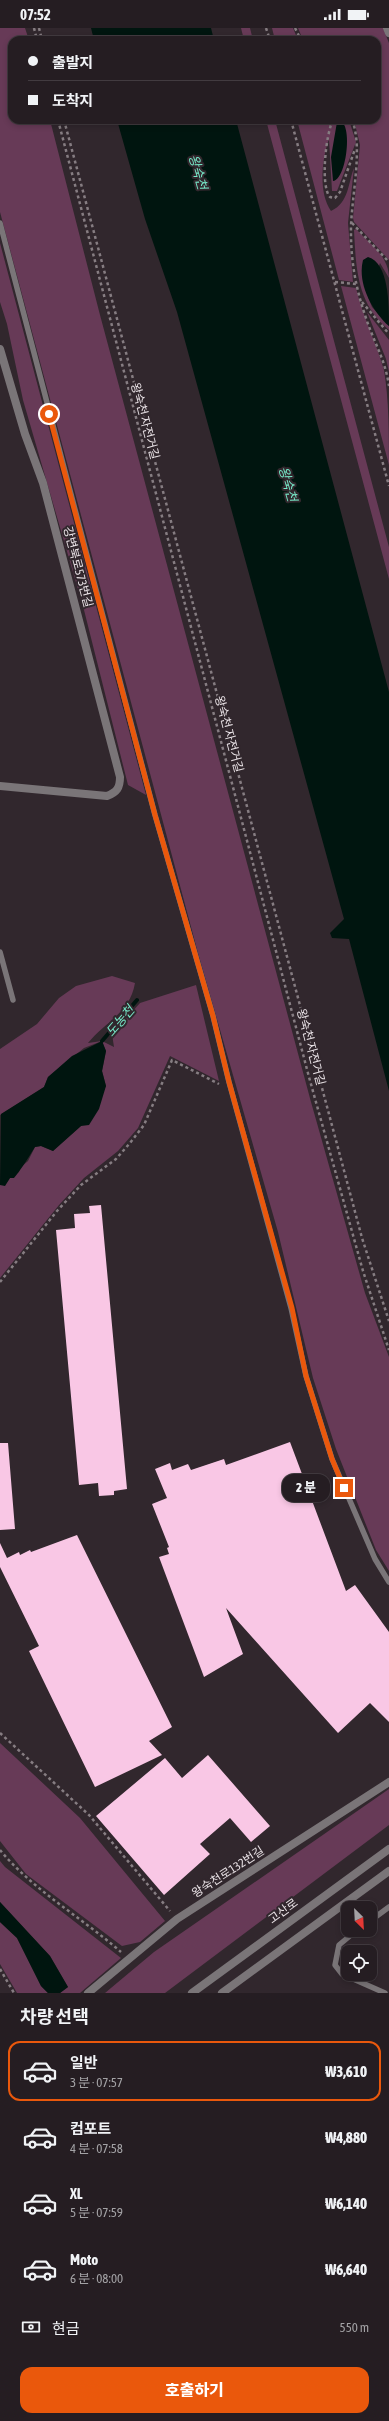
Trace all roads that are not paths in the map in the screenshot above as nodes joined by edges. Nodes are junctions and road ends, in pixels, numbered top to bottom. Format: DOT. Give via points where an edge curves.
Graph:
graph roads {
  1 [pos="387,28"];
  2 [pos="389,33"];
  3 [pos="0,223"];
  4 [pos="0,349"];
  5 [pos="0,786"];
  6 [pos="0,952"];
  7 [pos="13,1000"];
  8 [pos="389,1582"];
  9 [pos="389,1782"];
  10 [pos="389,1849"];
  11 [pos="389,1871"];
  12 [pos="389,1907"];
  13 [pos="377,1915"];
  14 [pos="349,1937"];
  15 [pos="88,1993"];
  16 [pos="192,1993"];
  17 [pos="222,1993"];
  18 [pos="385,1993"];
  1 -- 2 [label="street"];
  3 -- 8 [label="lane" via="155,815 213,1016 292,1308 306,1376 332,1459 375,1558"];
  4 -- 5 [label="street, 강변북로573번길" via="25,434 43,483 120,777 120,786 115,793 108,796"];
  6 -- 7 [label="lane"];
  9 -- 15 [label="street, 왕숙천로132번길" via="177,1919"];
  10 -- 16 [label="street, 고산로"];
  11 -- 17 [label="street"];
  12 -- 13 [label="lane"];
  14 -- 18 [label="lane" via="339,1945 335,1965 342,1974"];
}
